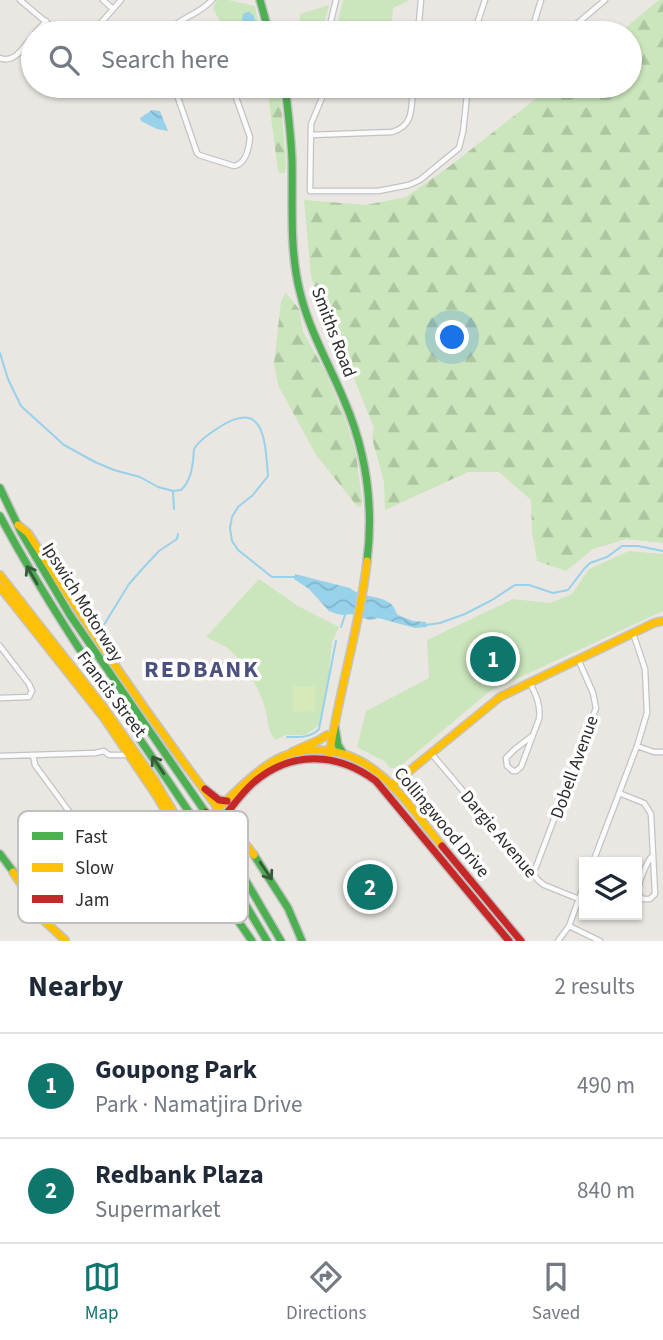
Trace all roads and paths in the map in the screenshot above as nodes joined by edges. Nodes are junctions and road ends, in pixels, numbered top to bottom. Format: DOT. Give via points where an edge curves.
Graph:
graph roads {
  1 [pos="20,0"];
  2 [pos="103,0"];
  3 [pos="121,0"];
  4 [pos="212,0"];
  5 [pos="263,0"];
  6 [pos="336,0"];
  7 [pos="421,0"];
  8 [pos="485,0"];
  9 [pos="541,0"];
  10 [pos="605,0"];
  11 [pos="113,9"];
  12 [pos="46,21"];
  13 [pos="102,21"];
  14 [pos="180,21"];
  15 [pos="268,21"];
  16 [pos="331,21"];
  17 [pos="419,21"];
  18 [pos="478,21"];
  19 [pos="535,21"];
  20 [pos="580,21"];
  21 [pos="21,50"];
  22 [pos="0,58"];
  23 [pos="178,98"];
  24 [pos="236,98"];
  25 [pos="286,98"];
  26 [pos="322,98"];
  27 [pos="412,98"];
  28 [pos="467,98"];
  29 [pos="310,135"];
  30 [pos="0,488"];
  31 [pos="0,516"];
  32 [pos="18,525"];
  33 [pos="0,575"];
  34 [pos="0,587"];
  35 [pos="356,620"];
  36 [pos="663,621"];
  37 [pos="633,633"];
  38 [pos="0,646"];
  39 [pos="578,659"];
  40 [pos="530,682"];
  41 [pos="0,698"];
  42 [pos="334,719"];
  43 [pos="327,735"];
  44 [pos="532,736"];
  45 [pos="637,746"];
  46 [pos="663,752"];
  47 [pos="327,753"];
  48 [pos="343,753"];
  49 [pos="431,753"];
  50 [pos="288,754"];
  51 [pos="33,755"];
  52 [pos="0,756"];
  53 [pos="130,756"];
  54 [pos="198,784"];
  55 [pos="388,788"];
  56 [pos="619,793"];
  57 [pos="227,801"];
  58 [pos="69,811"];
  59 [pos="165,811"];
  60 [pos="173,811"];
  61 [pos="185,811"];
  62 [pos="205,811"];
  63 [pos="219,811"];
  64 [pos="222,811"];
  65 [pos="224,811"];
  66 [pos="248,847"];
  67 [pos="0,854"];
  68 [pos="653,855"];
  69 [pos="595,857"];
  70 [pos="531,874"];
  71 [pos="18,878"];
  72 [pos="248,884"];
  73 [pos="579,900"];
  74 [pos="248,907"];
  75 [pos="53,923"];
  76 [pos="239,923"];
  77 [pos="569,926"];
  78 [pos="65,941"];
  79 [pos="252,941"];
  80 [pos="267,941"];
  81 [pos="281,941"];
  82 [pos="302,941"];
  83 [pos="509,941"];
  84 [pos="521,941"];
  85 [pos="558,941"];
  86 [pos="600,941"];
  1 -- 12 [label="street"];
  2 -- 11 [label="street"];
  3 -- 11 [label="street"];
  4 -- 14 [label="street"];
  5 -- 15 [label="main road"];
  6 -- 16 [label="street"];
  7 -- 17 [label="street"];
  8 -- 18 [label="street"];
  9 -- 19 [label="street"];
  10 -- 20 [label="street"];
  11 -- 13 [label="street"];
  21 -- 22 [label="street" via="14,58"];
  23 -- 24 [label="street" via="197,153 239,166 250,137"];
  25 -- 35 [label="main road, Smiths Road" via="295,269 311,327 350,415 368,487 370,532"];
  26 -- 29 [label="street"];
  27 -- 29 [label="street" via="410,119 397,131"];
  28 -- 29 [label="street" via="459,148 408,186 310,191"];
  30 -- 32 [label="main road, Ipswich Motorway"];
  61 -- 31 [label="main road, Ipswich Motorway, one-way" via="55,614"];
  32 -- 54 [label="main road" via="28,533 90,631"];
  32 -- 62 [label="main road, Ipswich Motorway, bridge" via="71,617"];
  33 -- 60 [label="main road, Francis Street" via="105,709"];
  34 -- 53 [label="main road, Francis Street"];
  35 -- 42 [label="main road, Smiths Road"];
  35 -- 43 [label="main road, Smiths Road"];
  36 -- 37 [label="main road"];
  37 -- 39 [label="main road"];
  37 -- 45 [label="street" via="646,683 647,713"];
  38 -- 41 [label="street" via="33,691 29,697"];
  39 -- 40 [label="main road"];
  39 -- 70 [label="street, Dobell Avenue" via="596,708"];
  40 -- 44 [label="street" via="540,713"];
  40 -- 49 [label="main road" via="494,701"];
  42 -- 47 [label="main road, Smiths Road"];
  42 -- 48 [label="main road"];
  43 -- 47 [label="main road, Smiths Road"];
  43 -- 50 [label="main road"];
  44 -- 44 [label="street" via="521,768 513,771 506,758"];
  45 -- 46 [label="street"];
  45 -- 56 [label="street"];
  47 -- 48 [label="main road, Collingwood Drive"];
  47 -- 50 [label="main road, Collingwood Drive"];
  47 -- 55 [label="main road, Collingwood Drive"];
  47 -- 65 [label="main road, Collingwood Drive" via="269,772"];
  48 -- 55 [label="main road, Collingwood Drive" via="372,767"];
  49 -- 55 [label="main road"];
  49 -- 70 [label="street, Dargie Avenue"];
  50 -- 57 [label="main road, Collingwood Drive" via="254,773"];
  51 -- 52 [label="street"];
  51 -- 53 [label="street" via="104,751"];
  51 -- 58 [label="street" via="35,765"];
  53 -- 59 [label="main road, Francis Street"];
  54 -- 57 [label="main road"];
  54 -- 63 [label="main road"];
  55 -- 83 [label="main road, Collingwood Drive"];
  55 -- 84 [label="main road, Collingwood Drive"];
  56 -- 68 [label="street" via="649,808"];
  56 -- 69 [label="street"];
  57 -- 64 [label="main road, Collingwood Drive"];
  66 -- 82 [label="main road, one-way" via="272,880"];
  67 -- 71 [label="main road"];
  68 -- 68 [label="street" via="655,894 642,899 639,887"];
  70 -- 73 [label="street, Dargie Avenue" via="544,886"];
  72 -- 81 [label="main road, Ipswich Motorway, bridge"];
  73 -- 77 [label="street"];
  74 -- 80 [label="main road, Ipswich Motorway, bridge"];
  75 -- 78 [label="main road"];
  76 -- 79 [label="main road"];
  77 -- 85 [label="street"];
  77 -- 86 [label="street"];
}
